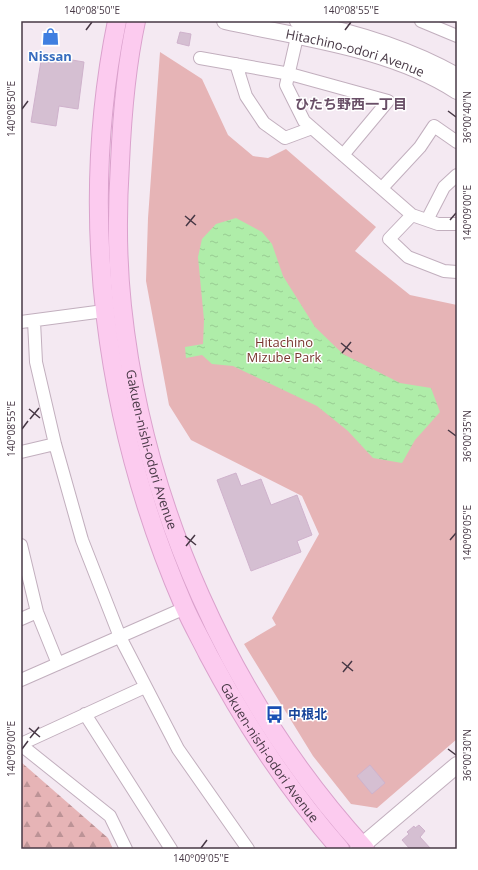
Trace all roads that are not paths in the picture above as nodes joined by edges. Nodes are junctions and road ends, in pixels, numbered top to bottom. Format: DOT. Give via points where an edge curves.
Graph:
graph roads {
  1 [pos="117,21"];
  2 [pos="136,21"];
  3 [pos="225,21"];
  4 [pos="298,21"];
  5 [pos="421,21"];
  6 [pos="457,36"];
  7 [pos="297,37"];
  8 [pos="200,58"];
  9 [pos="236,64"];
  10 [pos="290,74"];
  11 [pos="457,76"];
  12 [pos="457,91"];
  13 [pos="312,128"];
  14 [pos="457,142"];
  15 [pos="343,155"];
  16 [pos="457,175"];
  17 [pos="382,188"];
  18 [pos="412,215"];
  19 [pos="427,220"];
  20 [pos="457,224"];
  21 [pos="457,272"];
  22 [pos="104,311"];
  23 [pos="34,321"];
  24 [pos="21,322"];
  25 [pos="55,444"];
  26 [pos="21,452"];
  27 [pos="21,545"];
  28 [pos="184,608"];
  29 [pos="37,612"];
  30 [pos="21,619"];
  31 [pos="120,637"];
  32 [pos="58,664"];
  33 [pos="21,680"];
  34 [pos="145,687"];
  35 [pos="85,714"];
  36 [pos="21,744"];
  37 [pos="454,774"];
  38 [pos="242,847"];
  39 [pos="361,848"];
  40 [pos="126,849"];
  41 [pos="171,849"];
  42 [pos="340,849"];
  1 -- 22 [label="main road, Gakuen-nishi-odori Avenue" via="103,117 100,186"];
  2 -- 39 [label="main road, Gakuen-nishi-odori Avenue" via="122,118 118,186 119,259 122,307 136,396 160,488 202,601 240,675 275,733"];
  3 -- 7 [label="street, Hitachino-odori Avenue"];
  4 -- 11 [label="street, Hitachino-odori Avenue" via="390,45 413,53"];
  5 -- 6 [label="street"];
  7 -- 10 [label="street"];
  7 -- 12 [label="street, Hitachino-odori Avenue" via="384,57"];
  8 -- 9 [label="street"];
  9 -- 10 [label="street"];
  9 -- 13 [label="street" via="246,96 264,123 285,138"];
  10 -- 13 [label="street" via="286,86 304,121"];
  10 -- 15 [label="street" via="388,101"];
  13 -- 15 [label="street"];
  14 -- 17 [label="street" via="434,126 420,147"];
  15 -- 17 [label="street"];
  16 -- 19 [label="street" via="444,187"];
  17 -- 18 [label="street"];
  18 -- 19 [label="street"];
  18 -- 21 [label="street" via="389,240 408,256 444,271"];
  19 -- 20 [label="street" via="438,224"];
  22 -- 23 [label="street"];
  22 -- 28 [label="main road, Gakuen-nishi-odori Avenue" via="119,400 143,496"];
  23 -- 24 [label="street"];
  23 -- 25 [label="street" via="36,362"];
  25 -- 26 [label="street"];
  25 -- 31 [label="street" via="82,540"];
  27 -- 29 [label="street"];
  28 -- 31 [label="street"];
  28 -- 42 [label="main road, Gakuen-nishi-odori Avenue" via="224,683 261,744 298,798"];
  29 -- 30 [label="street"];
  29 -- 32 [label="street"];
  31 -- 32 [label="street"];
  31 -- 34 [label="street"];
  32 -- 33 [label="street"];
  34 -- 35 [label="street"];
  34 -- 38 [label="street" via="178,749"];
  35 -- 36 [label="street"];
  35 -- 41 [label="street"];
  36 -- 40 [label="street" via="110,816"];
  37 -- 39 [label="street"];
}
